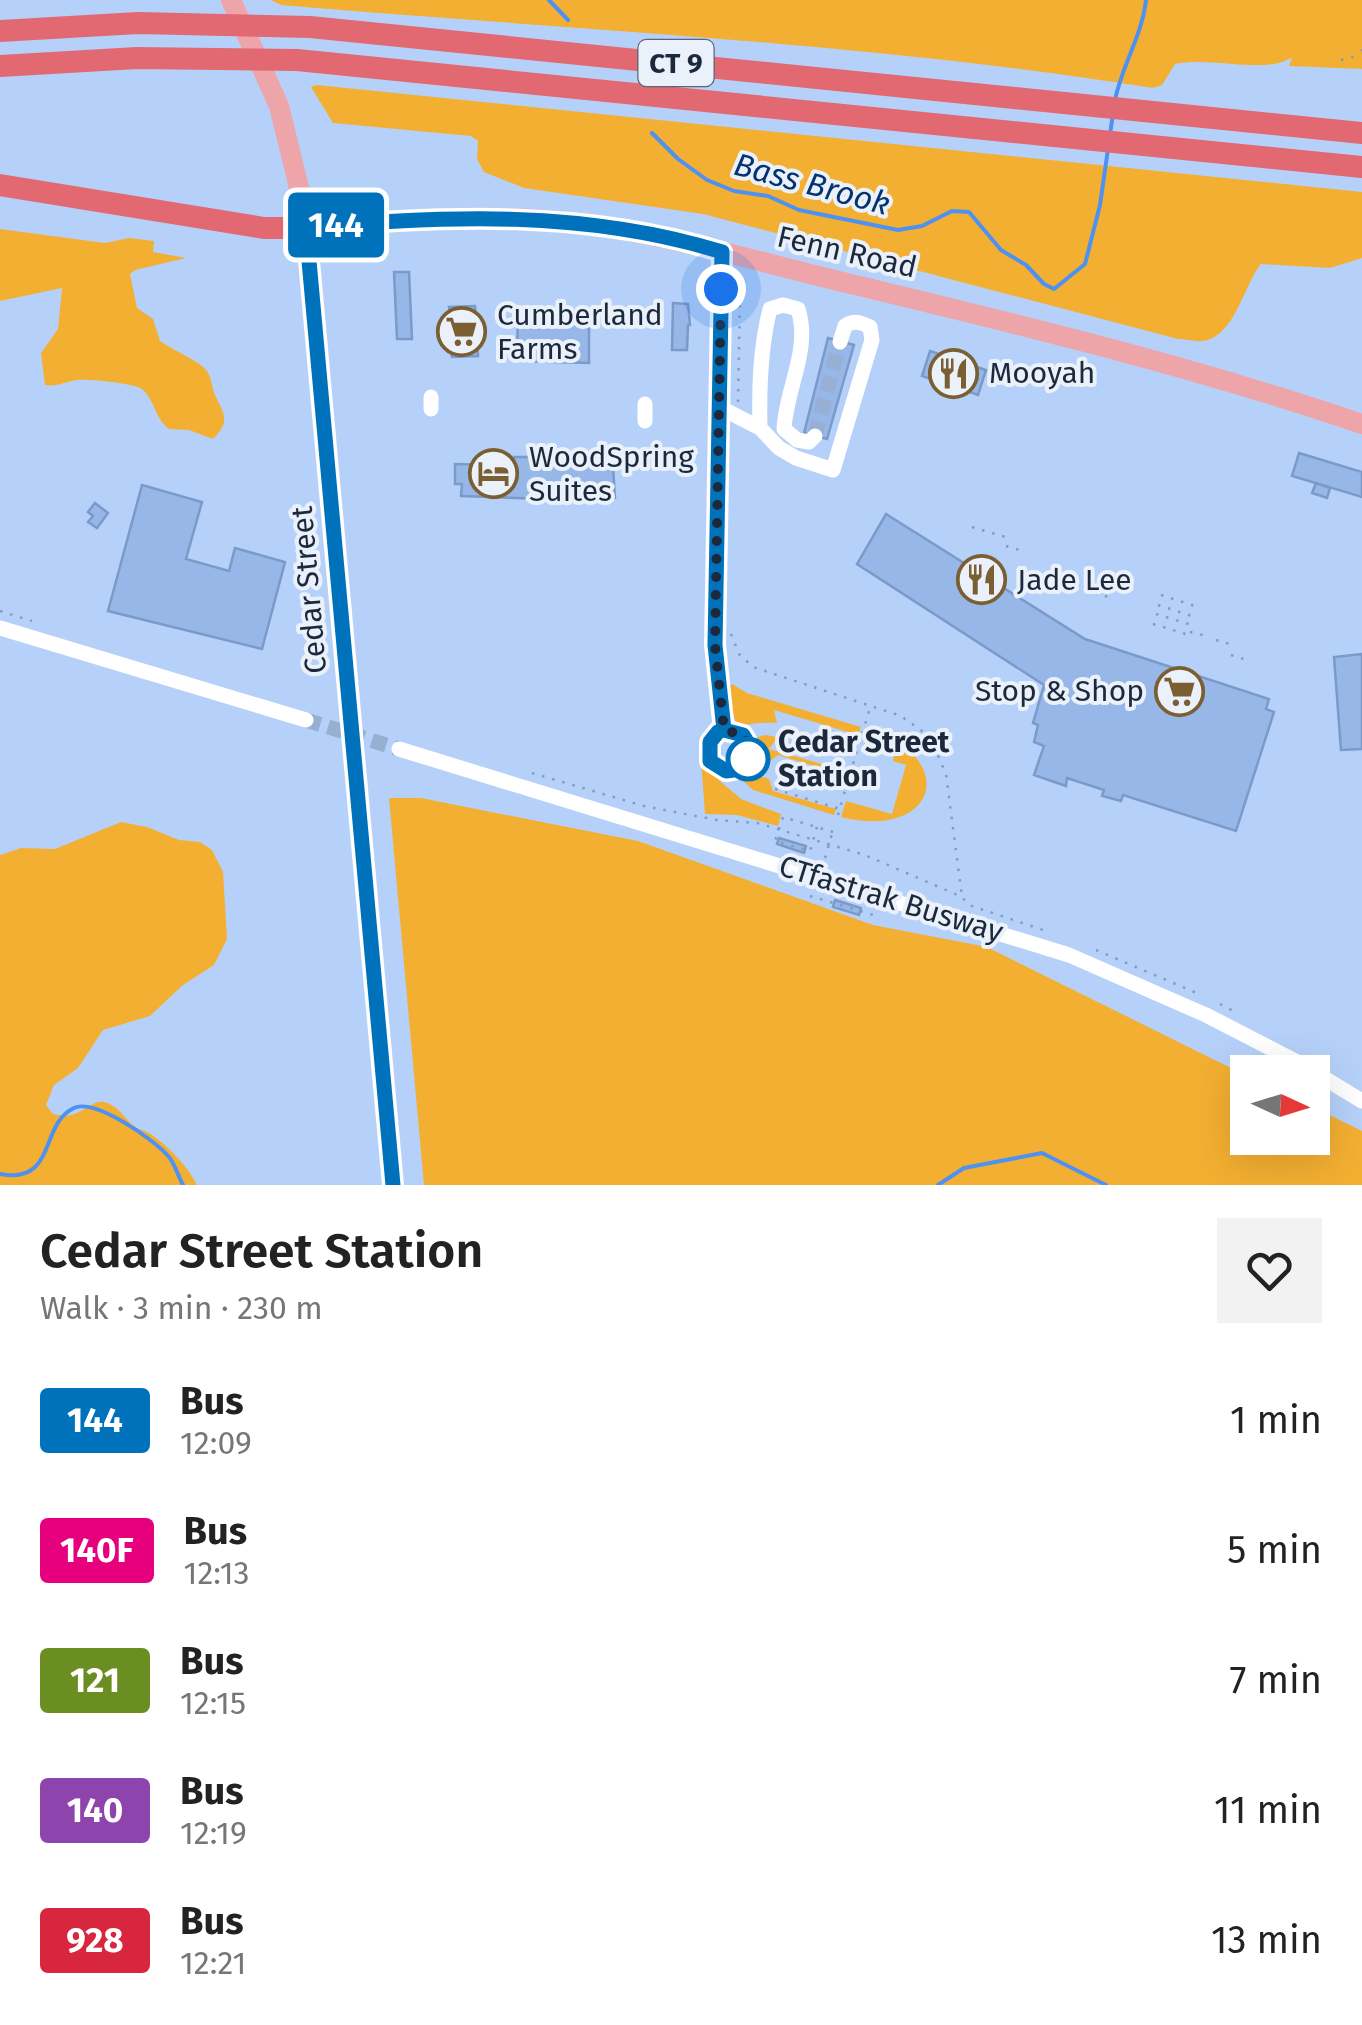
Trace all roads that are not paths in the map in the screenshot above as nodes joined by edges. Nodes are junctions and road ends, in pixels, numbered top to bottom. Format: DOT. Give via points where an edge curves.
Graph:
graph roads {
  1 [pos="232,1"];
  2 [pos="0,32"];
  3 [pos="0,66"];
  4 [pos="1362,133"];
  5 [pos="1362,167"];
  6 [pos="0,185"];
  7 [pos="306,228"];
  8 [pos="722,252"];
  9 [pos="840,342"];
  10 [pos="719,407"];
  11 [pos="1362,424"];
  12 [pos="760,428"];
  13 [pos="815,436"];
  14 [pos="0,628"];
  15 [pos="306,720"];
  16 [pos="724,730"];
  17 [pos="399,749"];
  18 [pos="1362,1101"];
  19 [pos="394,1185"];
  1 -- 7 [label="main road, Cedar Street" via="284,122"];
  2 -- 4 [label="highway, CT 9" via="194,22 281,25"];
  3 -- 5 [label="highway, CT 9" via="297,60"];
  6 -- 7 [label="highway" via="264,228"];
  7 -- 8 [label="main road, Fenn Road" via="529,219"];
  7 -- 19 [label="main road, Cedar Street"];
  8 -- 10 [label="street"];
  8 -- 11 [label="main road, Fenn Road" via="1068,338"];
  9 -- 12 [label="street" via="851,322 870,327 872,340 833,470 796,458"];
  10 -- 12 [label="street"];
  10 -- 16 [label="street" via="715,645"];
  12 -- 13 [label="street" via="766,325 770,309 783,305 798,309 804,326 784,428 797,440"];
  14 -- 15 [label="street"];
  17 -- 18 [label="street, CTfastrak Busway" via="1070,955 1206,1015"];
}
